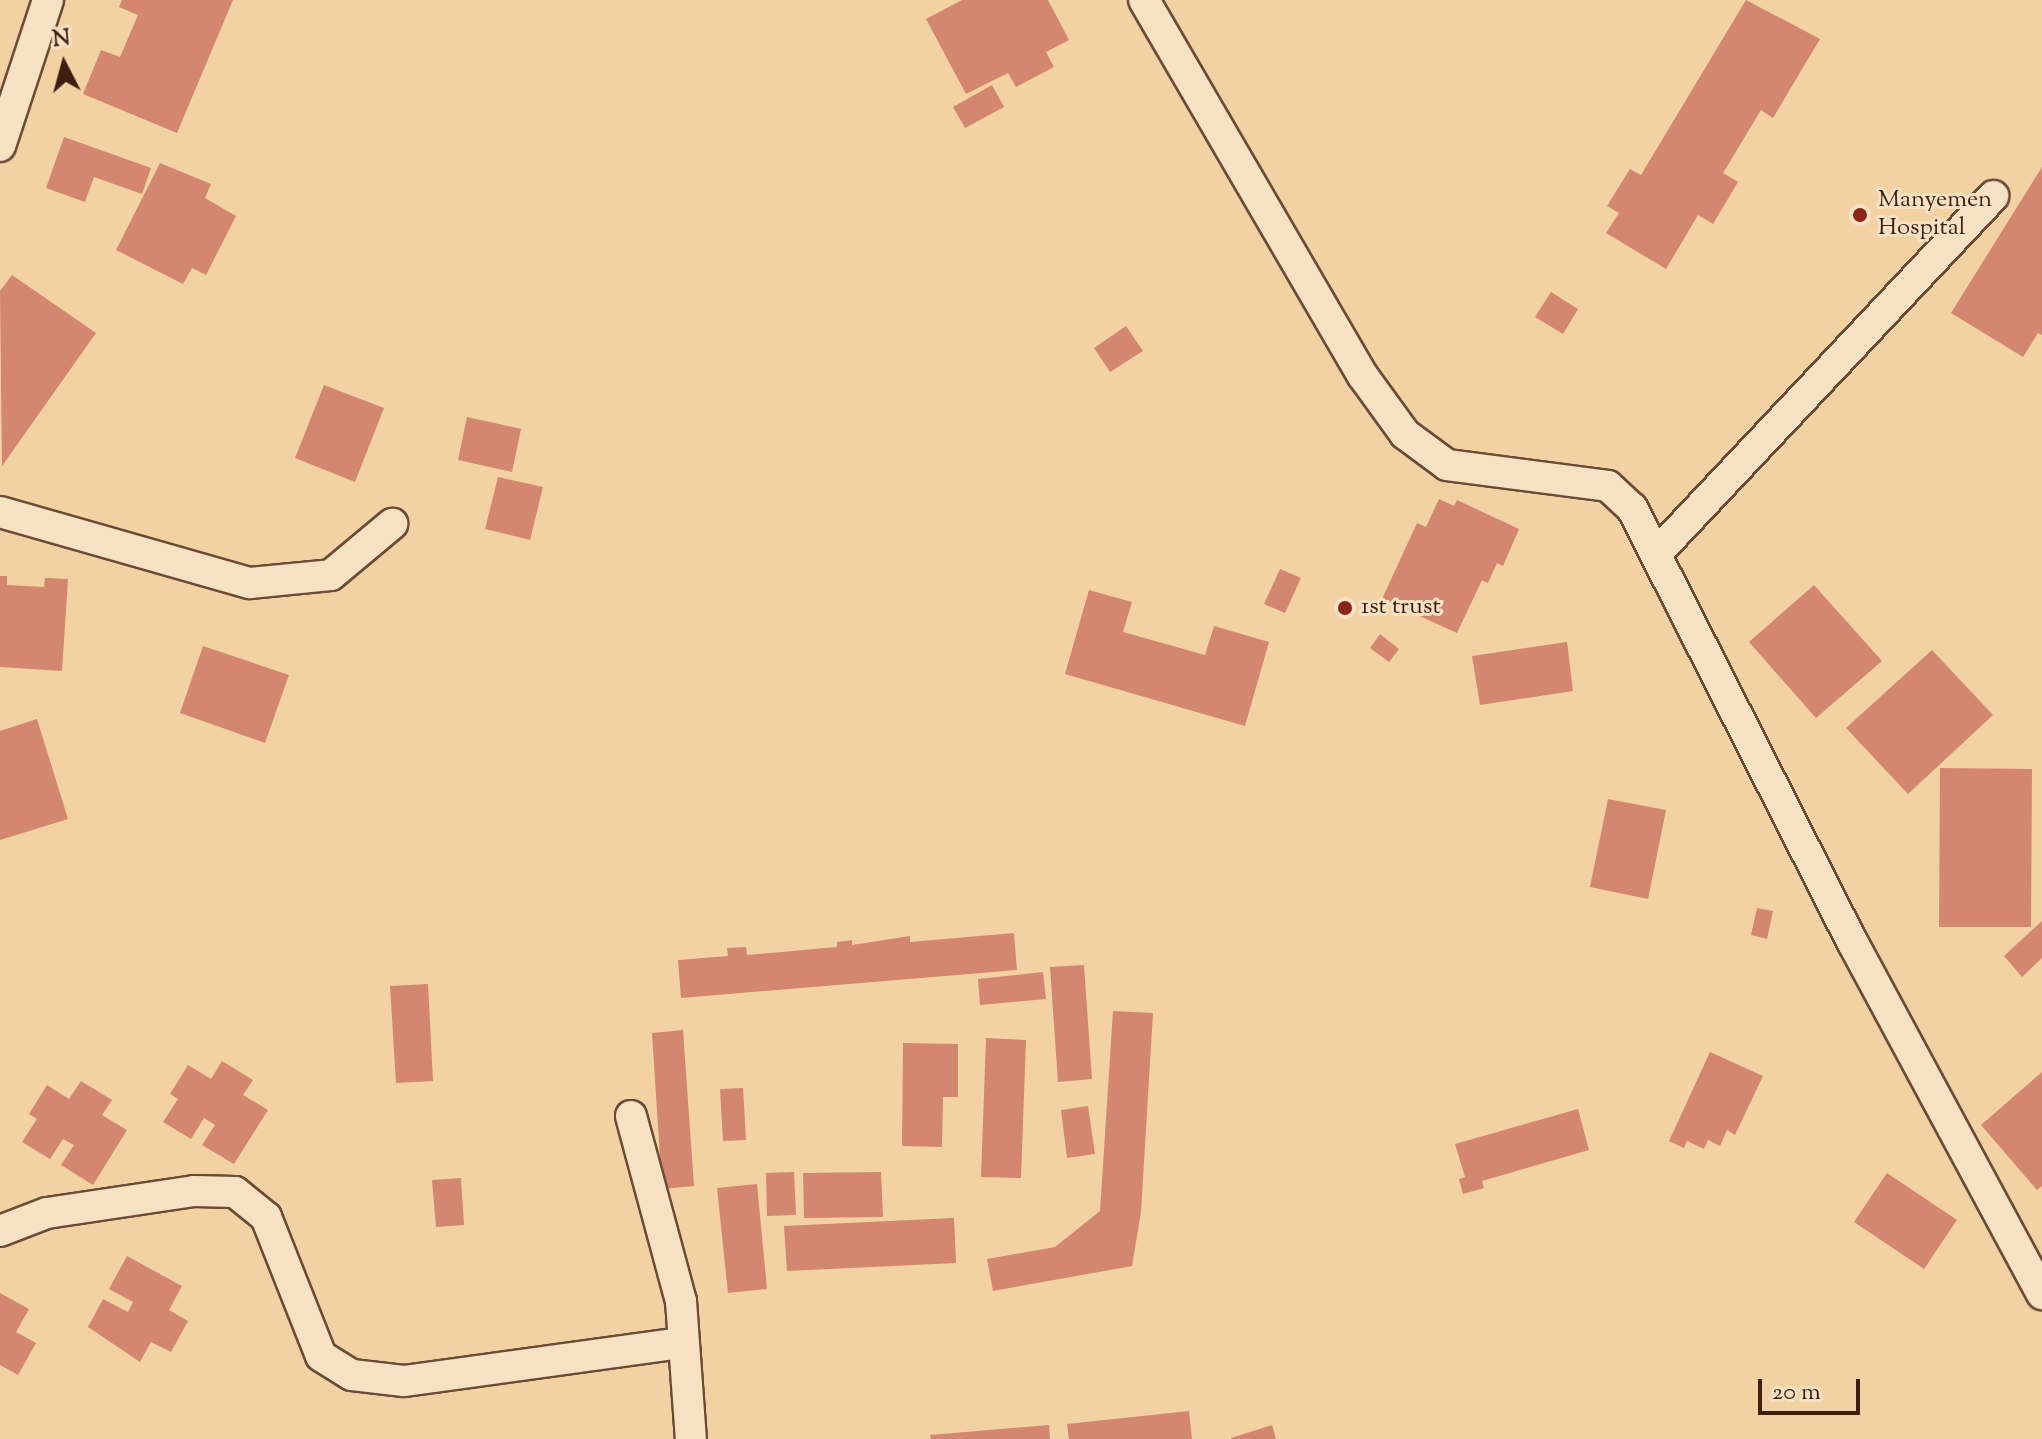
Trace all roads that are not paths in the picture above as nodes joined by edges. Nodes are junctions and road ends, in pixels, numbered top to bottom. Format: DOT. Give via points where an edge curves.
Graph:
graph roads {
  1 [pos="48,0"];
  2 [pos="1144,0"];
  3 [pos="0,146"];
  4 [pos="1993,196"];
  5 [pos="0,512"];
  6 [pos="392,524"];
  7 [pos="1656,554"];
  8 [pos="631,1116"];
  9 [pos="0,1231"];
  10 [pos="2042,1294"];
  11 [pos="683,1343"];
  12 [pos="691,1439"];
  1 -- 3 [label="street"];
  2 -- 7 [label="street" via="1363,376 1405,434 1447,465 1608,486 1632,508"];
  4 -- 7 [label="street"];
  5 -- 6 [label="street" via="250,583 331,575"];
  7 -- 10 [label="street" via="1853,943"];
  8 -- 11 [label="street" via="667,1239 681,1301"];
  9 -- 11 [label="street" via="47,1213 194,1191 235,1192 266,1217 321,1356 352,1375 404,1381"];
  11 -- 12 [label="street"];
}
